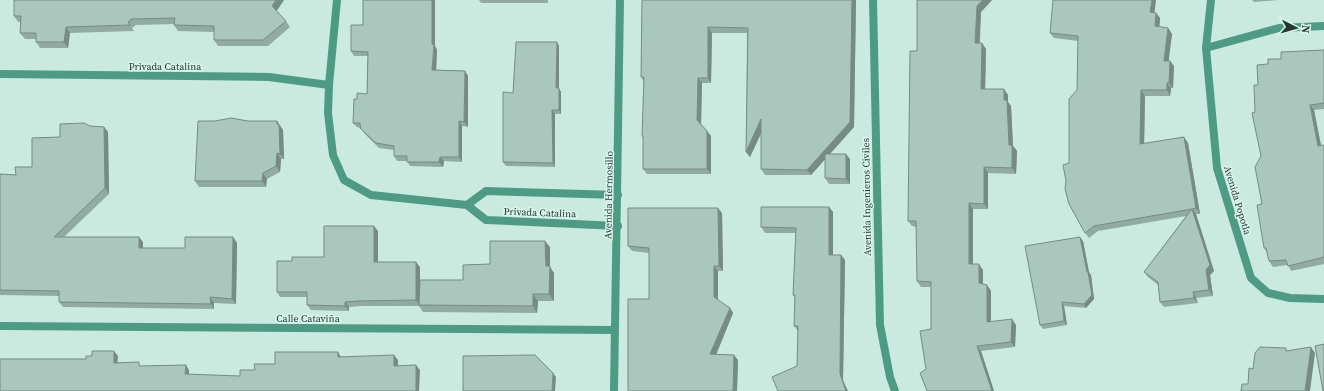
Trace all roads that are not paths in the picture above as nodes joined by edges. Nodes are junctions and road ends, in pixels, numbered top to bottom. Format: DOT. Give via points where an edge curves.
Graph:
graph roads {
  1 [pos="337,0"];
  2 [pos="620,0"];
  3 [pos="872,0"];
  4 [pos="1211,0"];
  5 [pos="1324,26"];
  6 [pos="1206,48"];
  7 [pos="0,74"];
  8 [pos="329,85"];
  9 [pos="618,194"];
  10 [pos="467,205"];
  11 [pos="618,226"];
  12 [pos="1324,300"];
  13 [pos="0,326"];
  14 [pos="615,330"];
  15 [pos="614,391"];
  16 [pos="895,391"];
  1 -- 8 [label="street"];
  2 -- 9 [label="street, Avenida Hermosillo"];
  3 -- 16 [label="street, Avenida Ingenieros Civiles" via="880,325"];
  4 -- 6 [label="street, Avenida Popotla"];
  5 -- 6 [label="street" via="1279,28"];
  6 -- 12 [label="street, Avenida Popotla" via="1217,168 1251,278 1268,292 1290,298"];
  7 -- 8 [label="street, Privada Catalina" via="269,77"];
  8 -- 10 [label="street" via="328,113 333,155 344,180 372,195"];
  9 -- 10 [label="street, Privada Catalina" via="486,191"];
  9 -- 11 [label="street, Avenida Hermosillo"];
  10 -- 11 [label="street, Privada Catalina" via="486,220"];
  11 -- 14 [label="street, Avenida Hermosillo"];
  13 -- 14 [label="street, Calle Cataviña"];
  14 -- 15 [label="street, Avenida Hermosillo"];
}
